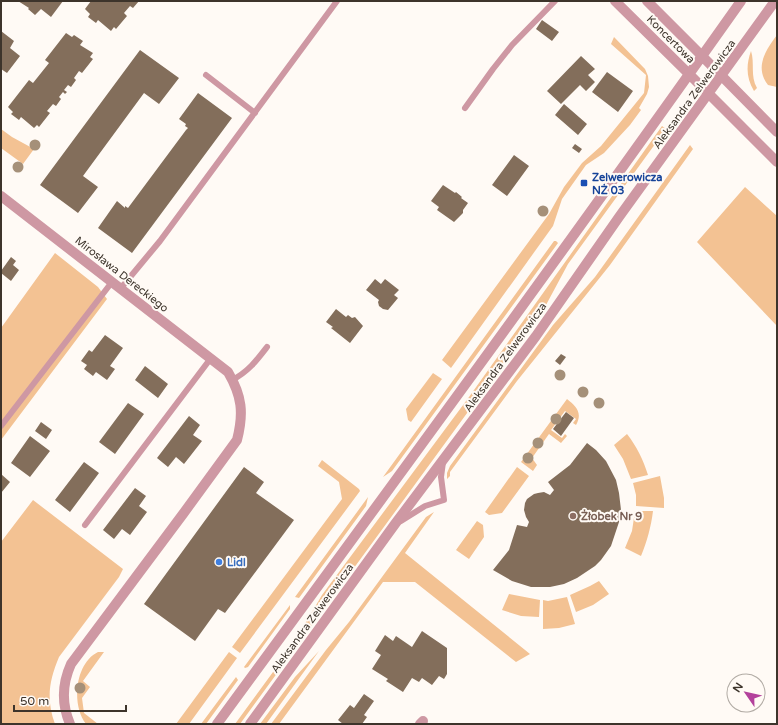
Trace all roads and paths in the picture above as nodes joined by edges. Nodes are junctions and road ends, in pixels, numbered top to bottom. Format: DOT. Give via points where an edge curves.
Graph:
graph roads {
  1 [pos="338,1"];
  2 [pos="554,1"];
  3 [pos="616,1"];
  4 [pos="647,1"];
  5 [pos="741,1"];
  6 [pos="775,1"];
  7 [pos="702,56"];
  8 [pos="689,74"];
  9 [pos="206,75"];
  10 [pos="722,76"];
  11 [pos="709,94"];
  12 [pos="465,108"];
  13 [pos="255,113"];
  14 [pos="777,132"];
  15 [pos="777,162"];
  16 [pos="1,196"];
  17 [pos="112,282"];
  18 [pos="121,288"];
  19 [pos="267,347"];
  20 [pos="211,358"];
  21 [pos="230,376"];
  22 [pos="1,426"];
  23 [pos="443,460"];
  24 [pos="395,524"];
  25 [pos="85,525"];
  26 [pos="70,724"];
  27 [pos="217,724"];
  28 [pos="250,724"];
  1 -- 13 [label="lane"];
  2 -- 12 [label="lane" via="512,44"];
  3 -- 8 [label="street, Koncertowa"];
  4 -- 7 [label="street, Koncertowa"];
  5 -- 7 [label="street, Aleksandra Zelwerowicza"];
  6 -- 10 [label="street, Aleksandra Zelwerowicza"];
  7 -- 8 [label="street, Aleksandra Zelwerowicza"];
  7 -- 10 [label="street, Koncertowa"];
  8 -- 11 [label="street, Koncertowa"];
  8 -- 27 [label="street, Aleksandra Zelwerowicza" via="460,394"];
  9 -- 13 [label="lane"];
  10 -- 11 [label="street, Aleksandra Zelwerowicza"];
  10 -- 14 [label="street, Koncertowa"];
  11 -- 15 [label="street, Koncertowa"];
  11 -- 23 [label="street, Aleksandra Zelwerowicza" via="536,336"];
  13 -- 18 [label="lane" via="160,241"];
  16 -- 17 [label="street, Mirosława Dereckiego"];
  17 -- 18 [label="street, Mirosława Dereckiego"];
  17 -- 22 [label="lane"];
  18 -- 20 [label="street, Mirosława Dereckiego"];
  19 -- 21 [label="lane" via="242,375"];
  20 -- 21 [label="street, Mirosława Dereckiego"];
  20 -- 25 [label="lane"];
  21 -- 26 [label="street" via="240,399 241,425 237,440 71,664 63,688 65,712"];
  23 -- 24 [label="street, Aleksandra Zelwerowicza"];
  23 -- 24 [label="lane" via="441,477 444,500 425,506"];
  24 -- 28 [label="street, Aleksandra Zelwerowicza"];
}
